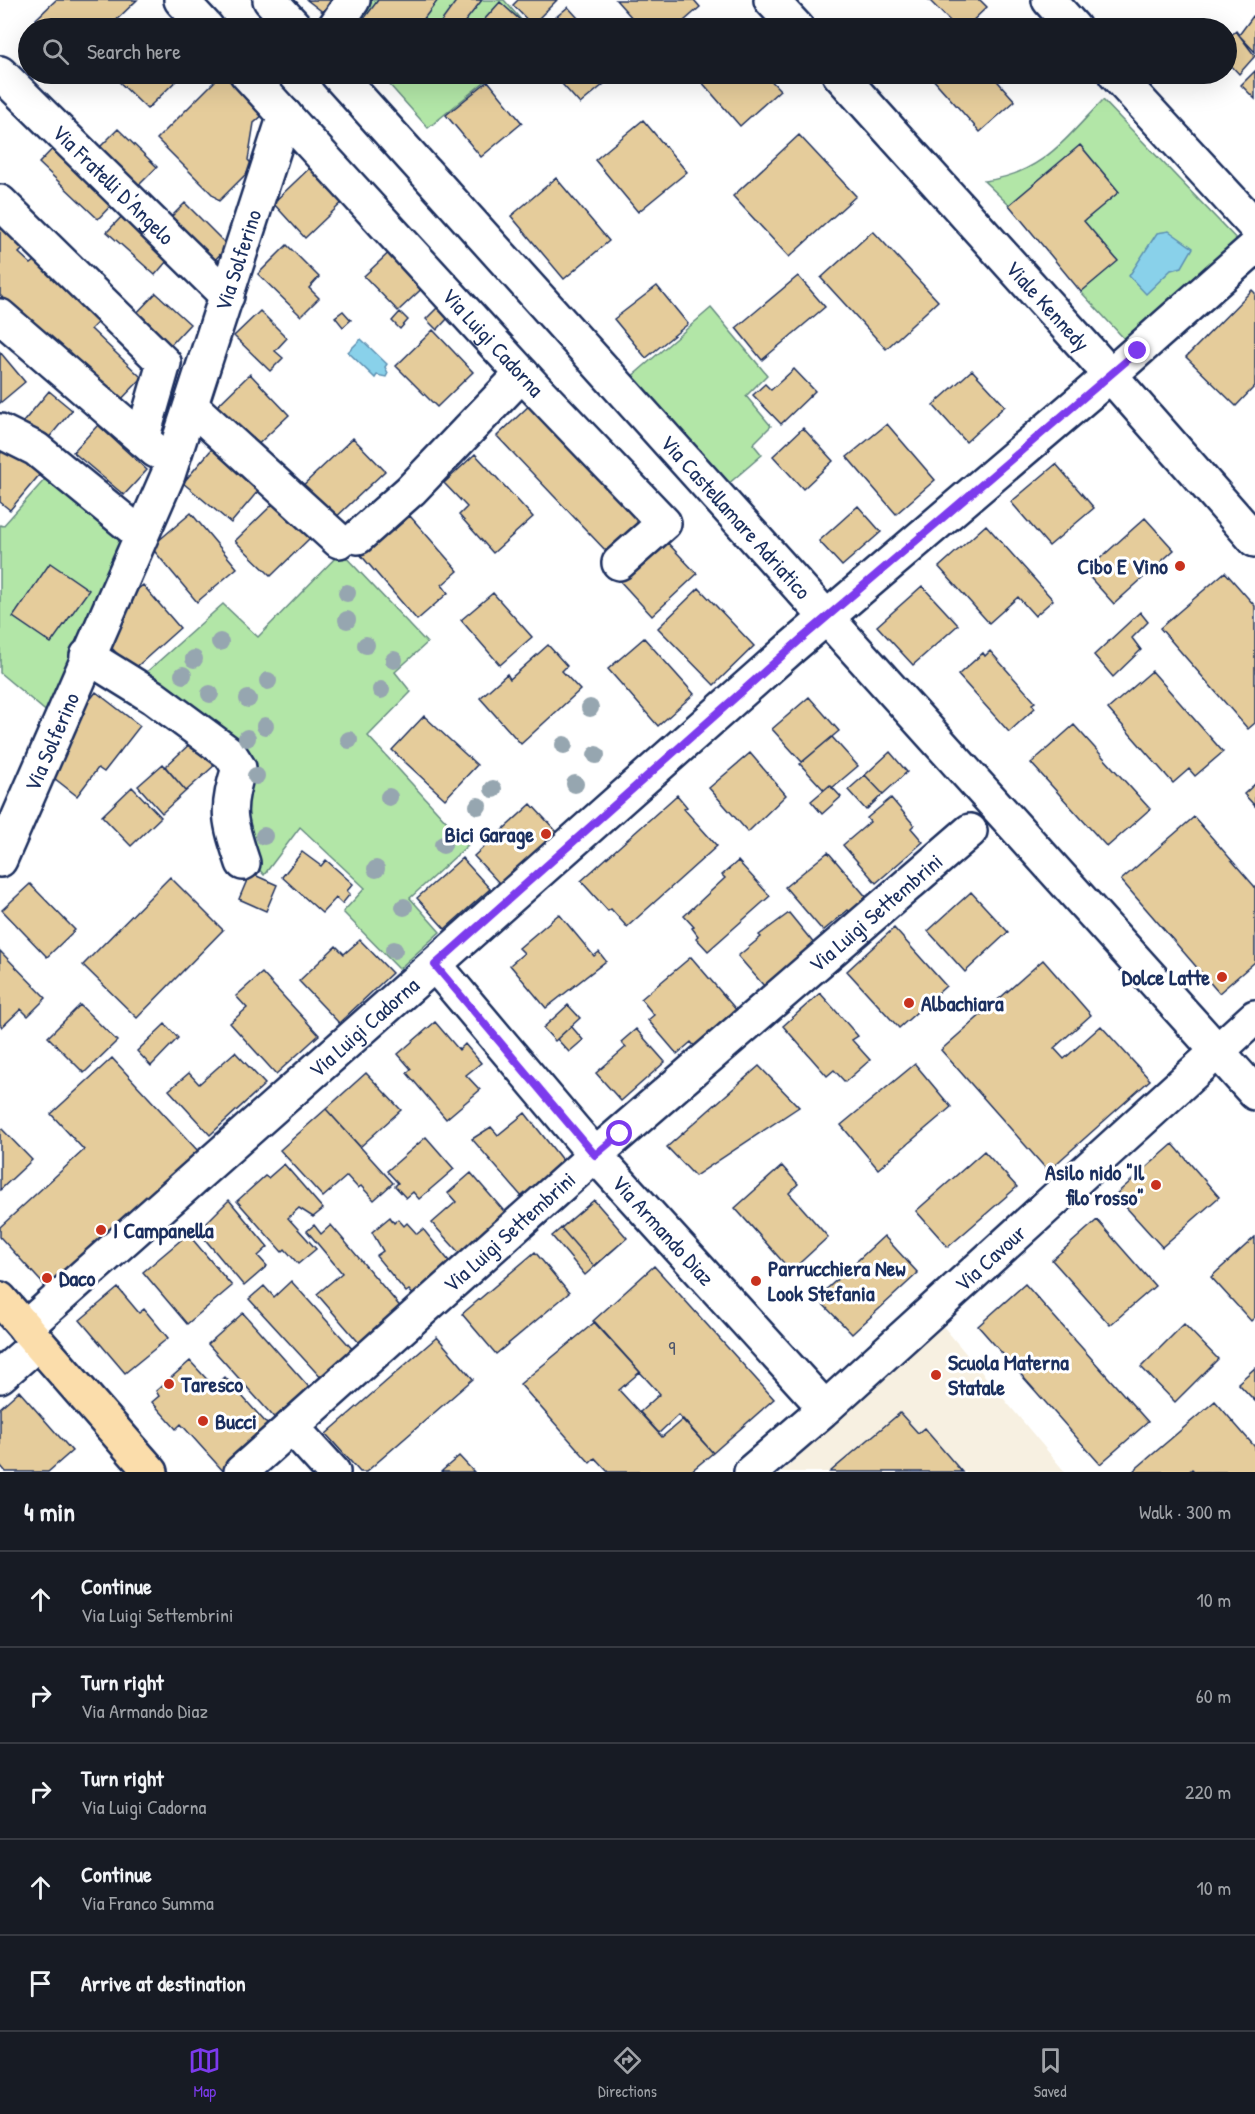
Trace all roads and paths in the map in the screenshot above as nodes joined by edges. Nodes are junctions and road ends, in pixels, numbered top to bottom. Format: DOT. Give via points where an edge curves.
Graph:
graph roads {
  1 [pos="181,0"];
  2 [pos="270,0"];
  3 [pos="353,0"];
  4 [pos="771,0"];
  5 [pos="1048,0"];
  6 [pos="198,18"];
  7 [pos="287,18"];
  8 [pos="341,18"];
  9 [pos="788,18"];
  10 [pos="1065,18"];
  11 [pos="0,73"];
  12 [pos="256,84"];
  13 [pos="346,84"];
  14 [pos="848,84"];
  15 [pos="1124,84"];
  16 [pos="285,115"];
  17 [pos="0,202"];
  18 [pos="1255,226"];
  19 [pos="1255,247"];
  20 [pos="227,296"];
  21 [pos="0,316"];
  22 [pos="1111,375"];
  23 [pos="529,381"];
  24 [pos="191,406"];
  25 [pos="0,432"];
  26 [pos="492,432"];
  27 [pos="142,439"];
  28 [pos="172,462"];
  29 [pos="140,534"];
  30 [pos="1255,540"];
  31 [pos="619,563"];
  32 [pos="827,619"];
  33 [pos="87,656"];
  34 [pos="970,831"];
  35 [pos="0,860"];
  36 [pos="243,863"];
  37 [pos="435,965"];
  38 [pos="1255,1017"];
  39 [pos="1217,1052"];
  40 [pos="1255,1093"];
  41 [pos="595,1155"];
  42 [pos="0,1299"];
  43 [pos="32,1335"];
  44 [pos="0,1376"];
  45 [pos="825,1408"];
  46 [pos="292,1427"];
  47 [pos="151,1472"];
  48 [pos="241,1472"];
  49 [pos="333,1472"];
  50 [pos="751,1472"];
  1 -- 6 [label="street"];
  2 -- 7 [label="street"];
  3 -- 8 [label="street"];
  4 -- 9 [label="street"];
  5 -- 10 [label="street"];
  11 -- 20 [label="street, Via Fratelli D'Angelo"];
  12 -- 16 [label="street, Via Luigi Cadorna"];
  13 -- 32 [label="street, Via Castellamare Adriatico"];
  14 -- 22 [label="street, Viale Kennedy"];
  15 -- 18 [label="street"];
  16 -- 20 [label="street, Via Solferino"];
  16 -- 23 [label="street, Via Luigi Cadorna"];
  17 -- 27 [label="street" via="164,363"];
  19 -- 22 [label="street, Via Luigi Cadorna"];
  20 -- 24 [label="street, Via Solferino"];
  21 -- 27 [label="street"];
  22 -- 30 [label="street, Viale Kennedy"];
  22 -- 32 [label="street, Via Luigi Cadorna"];
  23 -- 24 [label="street" via="411,489 349,539"];
  23 -- 26 [label="street"];
  23 -- 31 [label="street, Via Luigi Cadorna" via="663,523"];
  24 -- 28 [label="street, Via Solferino"];
  25 -- 29 [label="street" via="36,448"];
  27 -- 28 [label="street"];
  28 -- 29 [label="street, Via Solferino"];
  29 -- 33 [label="street, Via Solferino"];
  32 -- 37 [label="street, Via Luigi Cadorna"];
  32 -- 39 [label="street, Via Castellamare Adriatico"];
  33 -- 35 [label="street, Via Solferino"];
  33 -- 36 [label="street" via="230,754 239,768 229,798 230,825"];
  34 -- 41 [label="street, Via Luigi Settembrini"];
  37 -- 41 [label="street, Via Armando Diaz"];
  37 -- 43 [label="street, Via Luigi Cadorna"];
  38 -- 39 [label="street, Via Cavour"];
  39 -- 40 [label="street, Via Castellamare Adriatico"];
  39 -- 45 [label="street, Via Cavour"];
  41 -- 45 [label="street, Via Armando Diaz"];
  41 -- 46 [label="street, Via Luigi Settembrini"];
  42 -- 43 [label="main road"];
  43 -- 44 [label="street, Via Luigi Cadorna"];
  43 -- 47 [label="main road"];
  45 -- 50 [label="street, Via Cavour"];
  46 -- 48 [label="street, Via Luigi Settembrini"];
  46 -- 49 [label="street"];
}
